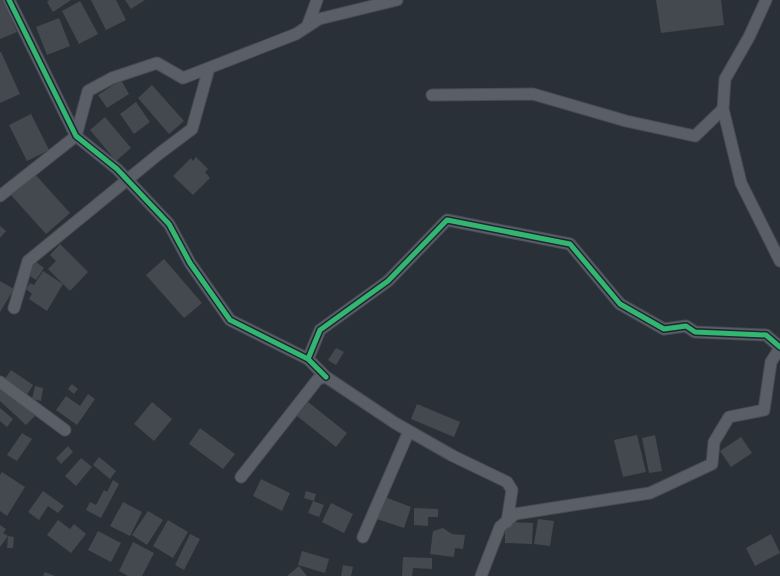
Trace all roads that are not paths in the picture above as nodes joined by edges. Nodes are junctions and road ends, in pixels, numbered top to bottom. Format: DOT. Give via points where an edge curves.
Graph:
graph roads {
  1 [pos="9,0"];
  2 [pos="317,0"];
  3 [pos="397,0"];
  4 [pos="766,0"];
  5 [pos="307,27"];
  6 [pos="209,68"];
  7 [pos="432,95"];
  8 [pos="723,109"];
  9 [pos="76,136"];
  10 [pos="128,180"];
  11 [pos="0,196"];
  12 [pos="780,261"];
  13 [pos="14,308"];
  14 [pos="780,348"];
  15 [pos="308,359"];
  16 [pos="326,377"];
  17 [pos="0,382"];
  18 [pos="65,430"];
  19 [pos="409,431"];
  20 [pos="241,477"];
  21 [pos="507,522"];
  22 [pos="363,537"];
  23 [pos="480,576"];
  1 -- 9 [label="street"];
  2 -- 5 [label="street"];
  3 -- 5 [label="street" via="319,20"];
  4 -- 8 [label="street" via="725,79"];
  5 -- 6 [label="street" via="296,34"];
  6 -- 9 [label="street" via="184,78 156,63 112,78 88,92"];
  6 -- 10 [label="street" via="192,129"];
  7 -- 8 [label="street" via="533,94 626,121 695,136"];
  8 -- 12 [label="street" via="741,183"];
  9 -- 10 [label="street" via="117,168"];
  9 -- 11 [label="street"];
  10 -- 13 [label="street" via="28,261"];
  10 -- 15 [label="street" via="169,224 190,263 230,320"];
  14 -- 15 [label="street" via="766,335 695,332 686,326 664,329 620,304 570,244 447,220 388,281 320,330"];
  14 -- 21 [label="street" via="771,362 764,410 729,417 714,442 712,464 650,493 515,514"];
  15 -- 16 [label="street"];
  16 -- 19 [label="street"];
  16 -- 20 [label="street" via="318,379"];
  17 -- 18 [label="street"];
  19 -- 21 [label="street" via="506,482 512,490"];
  19 -- 22 [label="street"];
  21 -- 23 [label="street" via="500,528"];
}
